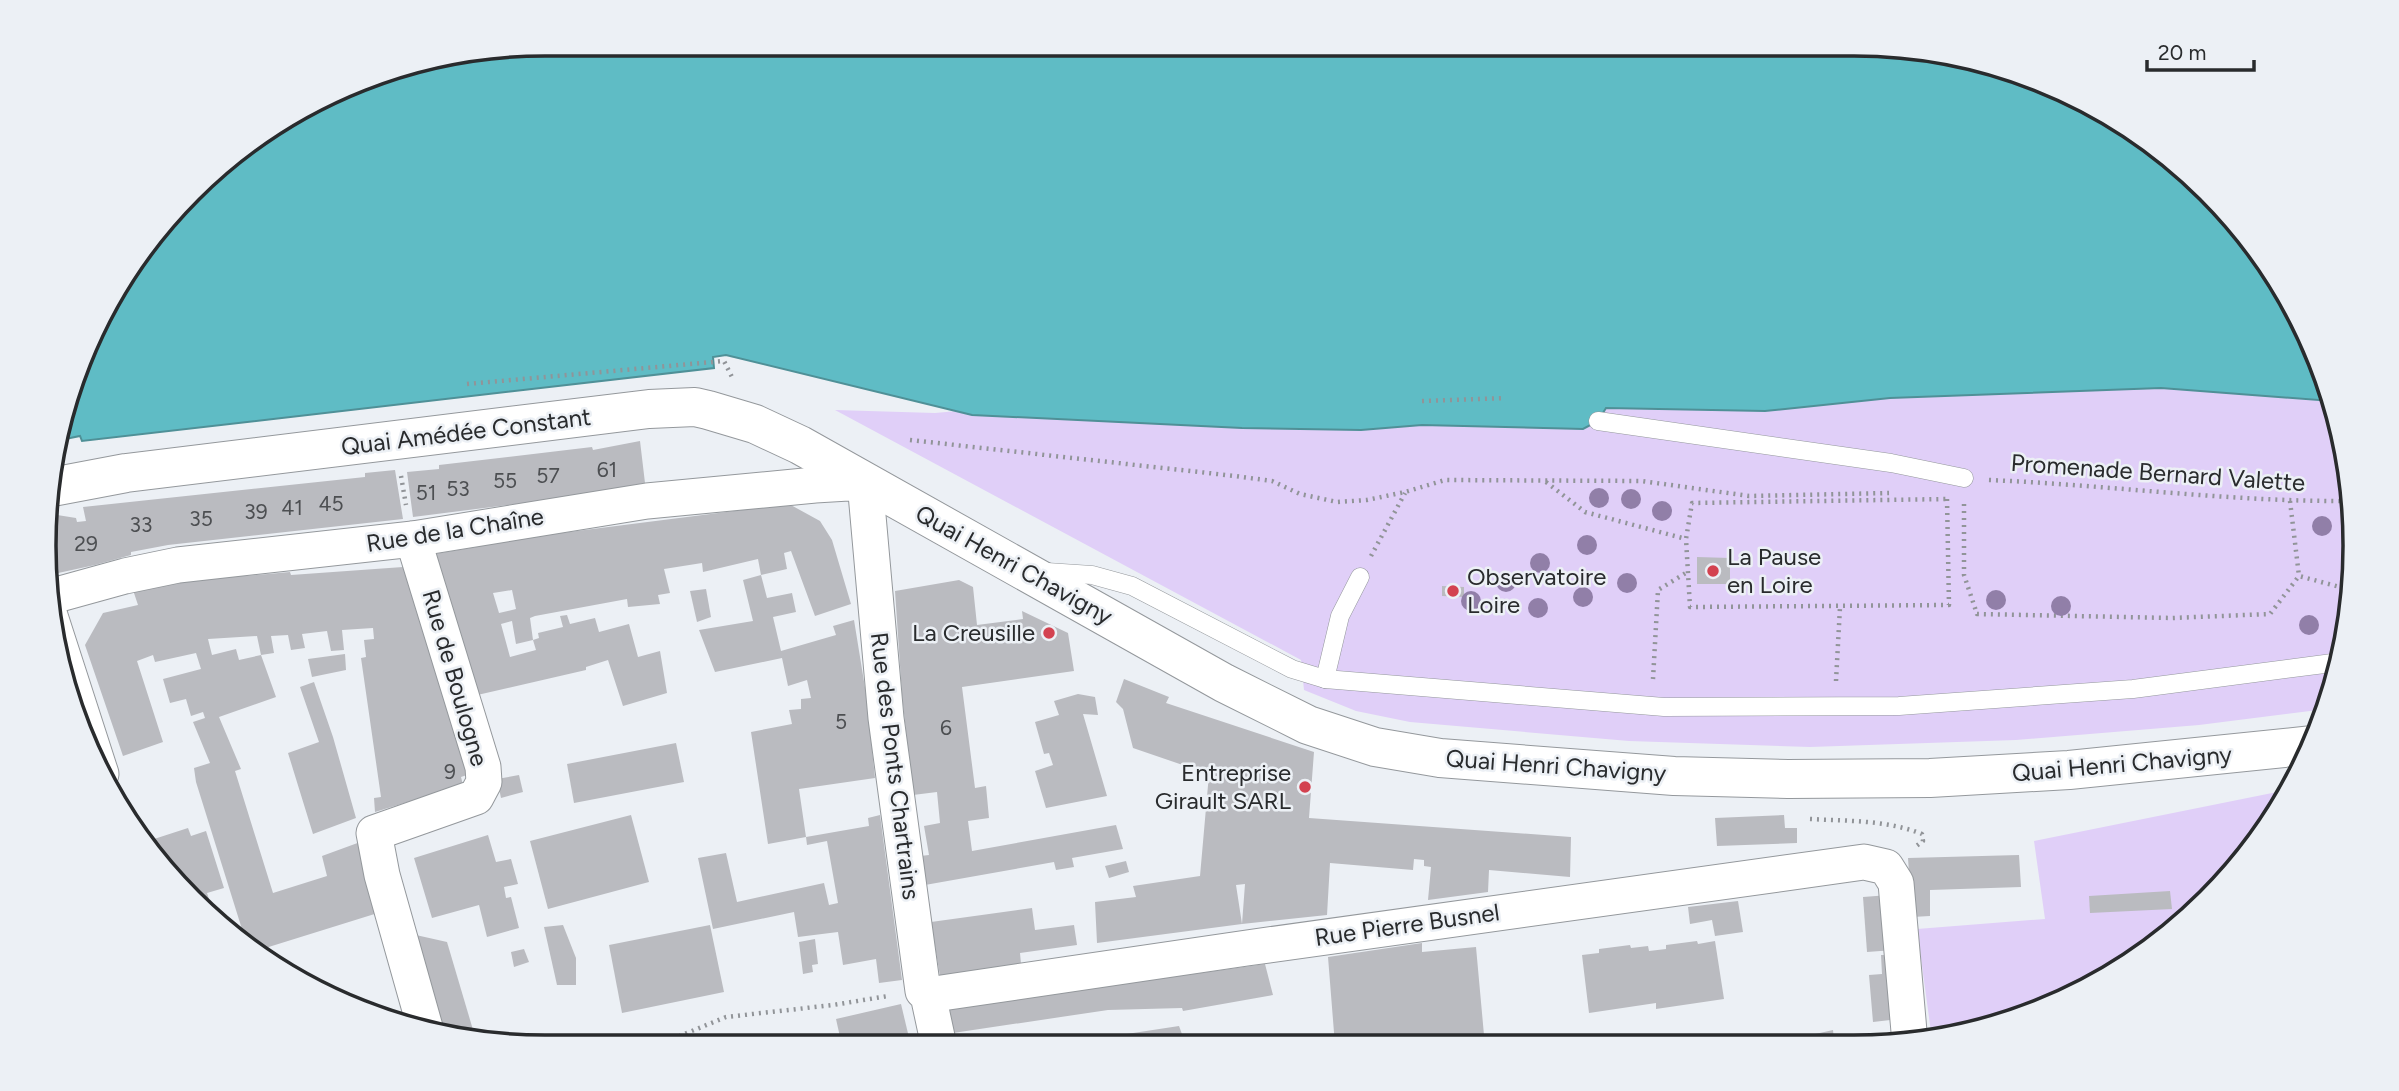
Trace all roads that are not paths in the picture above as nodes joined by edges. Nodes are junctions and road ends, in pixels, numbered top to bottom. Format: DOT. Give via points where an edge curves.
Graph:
graph roads {
  1 [pos="1598,421"];
  2 [pos="1964,478"];
  3 [pos="865,482"];
  4 [pos="60,486"];
  5 [pos="413,539"];
  6 [pos="1019,569"];
  7 [pos="1360,577"];
  8 [pos="59,594"];
  9 [pos="2328,664"];
  10 [pos="1325,679"];
  11 [pos="2300,746"];
  12 [pos="926,993"];
  13 [pos="423,1019"];
  14 [pos="1909,1032"];
  15 [pos="936,1035"];
  1 -- 2 [label="lane" via="1891,463"];
  3 -- 4 [label="main road, Quai Amédée Constant" via="755,424 695,407 126,473"];
  3 -- 5 [label="street, Rue de la Chaîne" via="647,501"];
  3 -- 6 [label="main road, Quai Henri Chavigny"];
  3 -- 12 [label="street, Rue des Ponts Chartrains" via="886,718"];
  5 -- 8 [label="street, Rue de la Chaîne" via="178,565"];
  5 -- 13 [label="street, Rue de Boulogne" via="480,755 484,782 476,797 374,833"];
  6 -- 10 [label="lane" via="1092,575 1132,586 1292,669"];
  6 -- 11 [label="main road, Quai Henri Chavigny" via="1308,726 1375,747 1440,758 1674,776 1930,778 2069,771"];
  7 -- 10 [label="lane" via="1340,616"];
  9 -- 10 [label="lane" via="2133,689 1899,706 1664,707"];
  12 -- 14 [label="street, Rue Pierre Busnel" via="1864,862 1886,867 1896,883"];
  12 -- 15 [label="street, Rue des Ponts Chartrains"];
}
